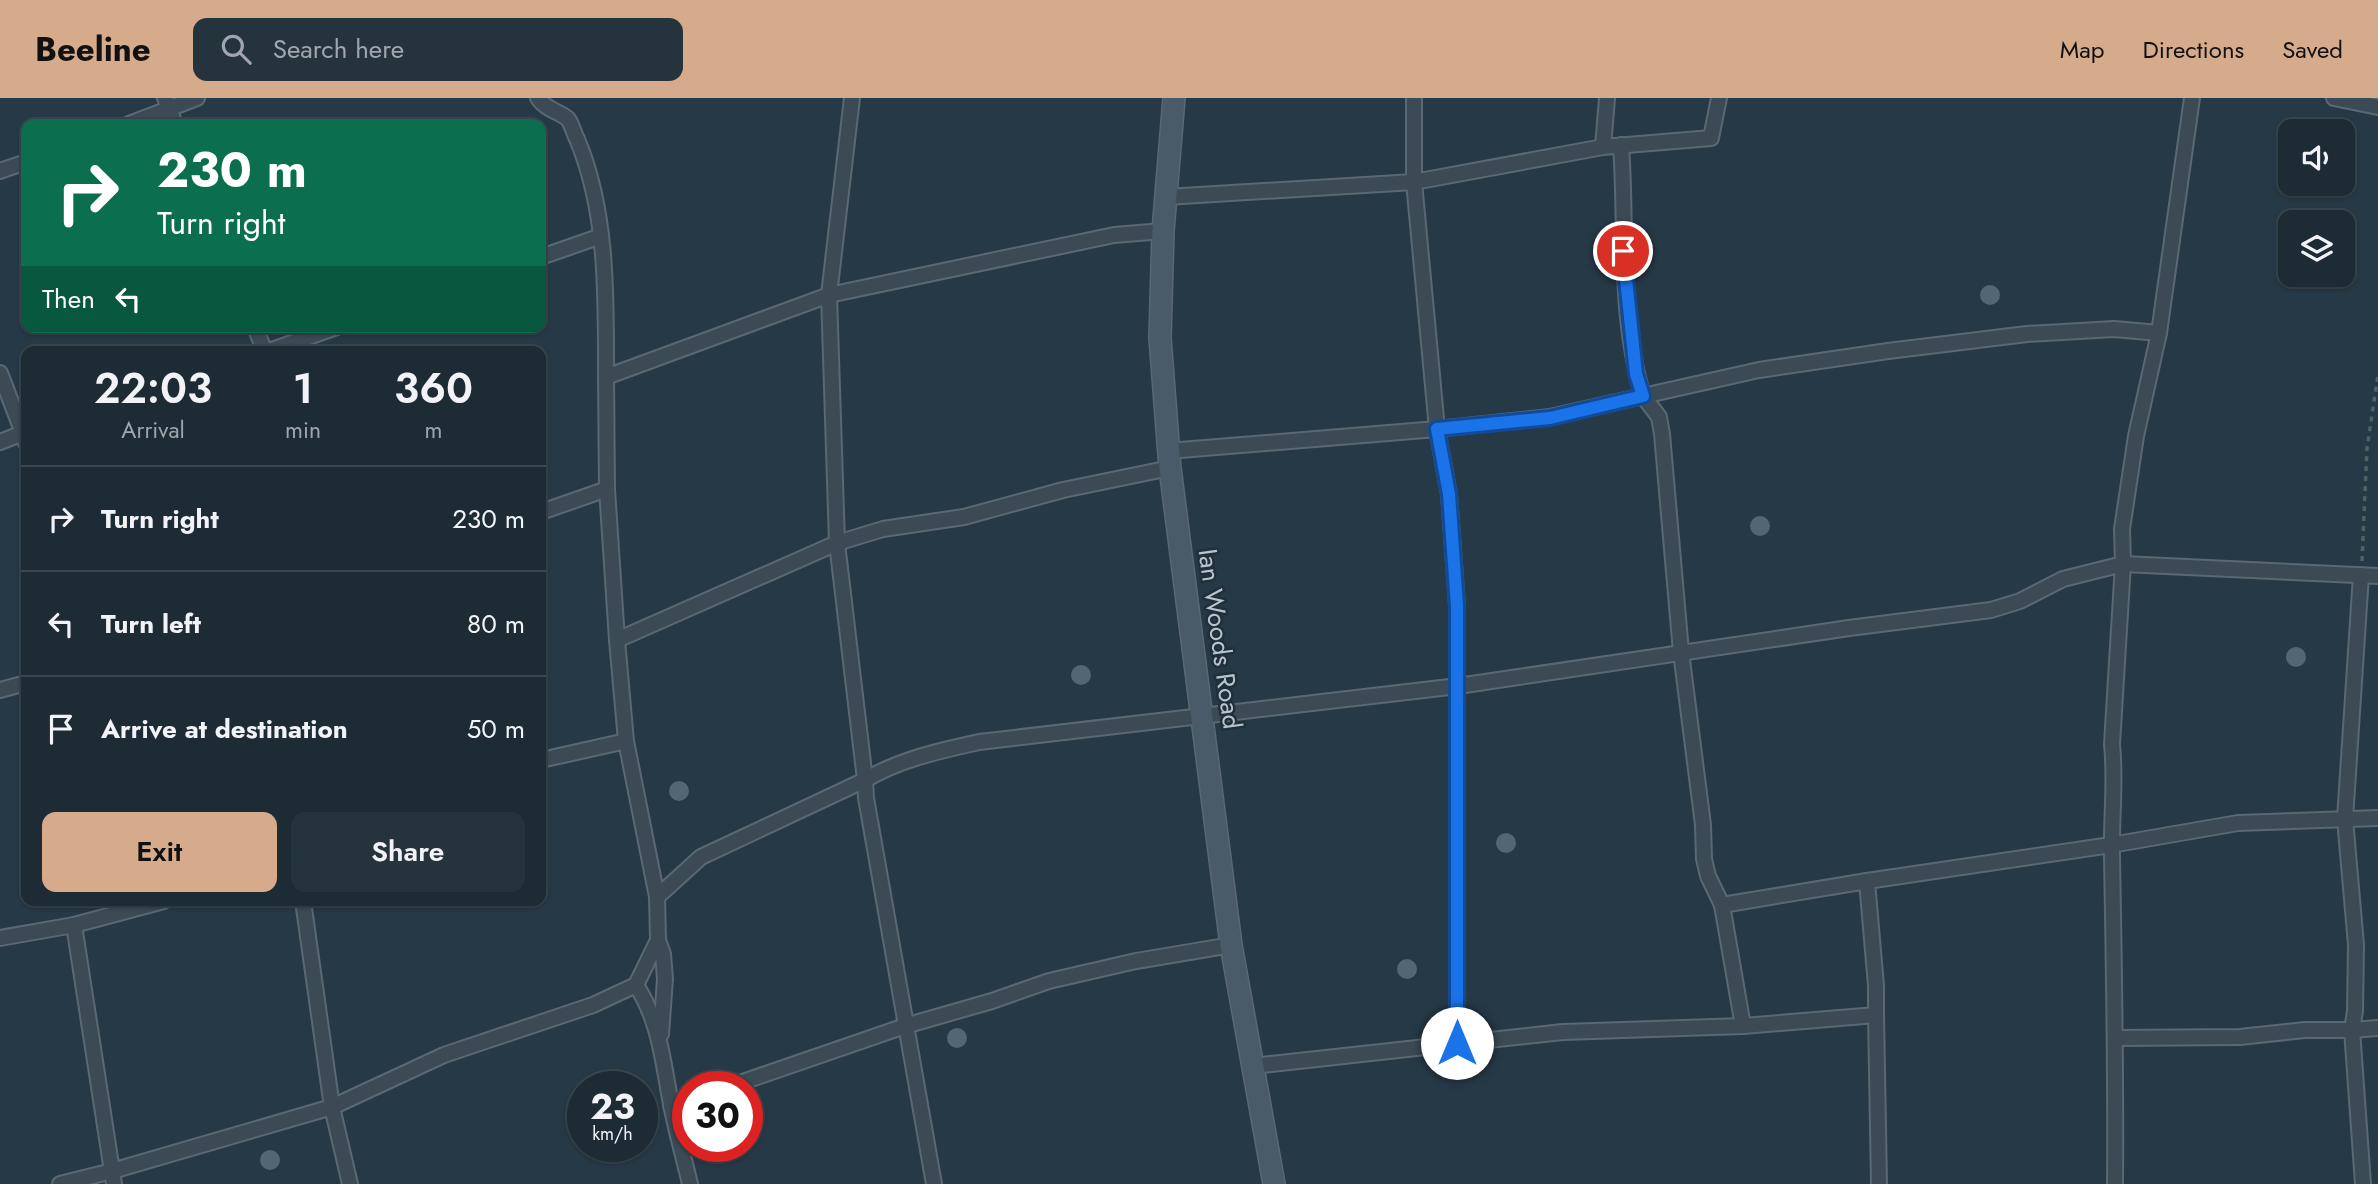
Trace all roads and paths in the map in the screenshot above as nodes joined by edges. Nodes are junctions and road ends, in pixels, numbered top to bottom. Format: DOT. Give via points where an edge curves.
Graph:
graph roads {
  1 [pos="197,98"];
  2 [pos="538,98"];
  3 [pos="852,98"];
  4 [pos="1174,98"];
  5 [pos="1414,98"];
  6 [pos="1607,98"];
  7 [pos="1719,98"];
  8 [pos="2192,98"];
  9 [pos="2334,98"];
  10 [pos="167,104"];
  11 [pos="2378,107"];
  12 [pos="138,119"];
  13 [pos="1621,145"];
  14 [pos="1603,147"];
  15 [pos="21,164"];
  16 [pos="0,171"];
  17 [pos="1414,183"];
  18 [pos="1166,197"];
  19 [pos="1163,231"];
  20 [pos="601,236"];
  21 [pos="546,255"];
  22 [pos="829,295"];
  23 [pos="320,333"];
  24 [pos="2159,333"];
  25 [pos="283,346"];
  26 [pos="0,373"];
  27 [pos="2378,375"];
  28 [pos="606,377"];
  29 [pos="1643,396"];
  30 [pos="21,426"];
  31 [pos="1437,429"];
  32 [pos="21,437"];
  33 [pos="0,442"];
  34 [pos="1169,460"];
  35 [pos="607,489"];
  36 [pos="546,510"];
  37 [pos="837,543"];
  38 [pos="2123,564"];
  39 [pos="2361,575"];
  40 [pos="2378,576"];
  41 [pos="617,640"];
  42 [pos="1681,652"];
  43 [pos="21,684"];
  44 [pos="1458,686"];
  45 [pos="0,690"];
  46 [pos="1202,715"];
  47 [pos="626,741"];
  48 [pos="546,760"];
  49 [pos="865,779"];
  50 [pos="2345,818"];
  51 [pos="2378,818"];
  52 [pos="2111,845"];
  53 [pos="1867,881"];
  54 [pos="657,897"];
  55 [pos="1722,905"];
  56 [pos="145,906"];
  57 [pos="304,906"];
  58 [pos="74,925"];
  59 [pos="0,938"];
  60 [pos="658,940"];
  61 [pos="1231,945"];
  62 [pos="636,985"];
  63 [pos="1876,1015"];
  64 [pos="905,1026"];
  65 [pos="1743,1026"];
  66 [pos="2378,1028"];
  67 [pos="2352,1030"];
  68 [pos="2116,1038"];
  69 [pos="661,1041"];
  70 [pos="1457,1043"];
  71 [pos="1253,1066"];
  72 [pos="763,1075"];
  73 [pos="671,1106"];
  74 [pos="332,1107"];
  75 [pos="113,1178"];
  76 [pos="60,1184"];
  77 [pos="350,1184"];
  78 [pos="690,1184"];
  79 [pos="934,1184"];
  80 [pos="1274,1184"];
  81 [pos="1879,1184"];
  82 [pos="2115,1184"];
  83 [pos="2363,1184"];
  1 -- 10 [label="street"];
  2 -- 20 [label="street" via="568,120 585,159"];
  3 -- 22 [label="street"];
  4 -- 18 [label="street, Ian Woods Road"];
  5 -- 17 [label="street"];
  6 -- 14 [label="street"];
  7 -- 13 [label="street" via="1711,138"];
  8 -- 24 [label="street"];
  9 -- 11 [label="street"];
  10 -- 12 [label="street"];
  13 -- 14 [label="street"];
  13 -- 29 [label="street" via="1623,251 1636,374"];
  14 -- 17 [label="street"];
  15 -- 16 [label="street"];
  17 -- 18 [label="street"];
  17 -- 31 [label="street"];
  18 -- 19 [label="street, Ian Woods Road"];
  19 -- 22 [label="street" via="1114,235"];
  19 -- 34 [label="street, Ian Woods Road" via="1160,338"];
  20 -- 21 [label="street"];
  20 -- 28 [label="street"];
  22 -- 28 [label="street"];
  22 -- 37 [label="street"];
  23 -- 25 [label="street"];
  24 -- 29 [label="street" via="2114,329 1977,340 1759,370"];
  24 -- 38 [label="street" via="2136,436 2122,529"];
  26 -- 30 [label="street"];
  27 -- 39 [label="path" via="2367,448"];
  28 -- 35 [label="street"];
  29 -- 31 [label="street" via="1550,418"];
  29 -- 42 [label="street" via="1659,417 1662,434"];
  31 -- 34 [label="street"];
  31 -- 44 [label="street" via="1454,543"];
  32 -- 33 [label="street"];
  34 -- 37 [label="street" via="964,517 883,529"];
  34 -- 46 [label="street, Ian Woods Road"];
  35 -- 36 [label="street"];
  35 -- 41 [label="street"];
  37 -- 41 [label="street"];
  37 -- 49 [label="street"];
  38 -- 39 [label="street"];
  38 -- 42 [label="street" via="2063,579 1991,610"];
  38 -- 52 [label="street"];
  39 -- 40 [label="street"];
  39 -- 50 [label="street"];
  41 -- 47 [label="street"];
  42 -- 44 [label="street"];
  42 -- 55 [label="street" via="1704,859"];
  43 -- 45 [label="street"];
  44 -- 46 [label="street"];
  44 -- 70 [label="street"];
  46 -- 49 [label="street" via="979,742 924,754"];
  46 -- 61 [label="street, Ian Woods Road"];
  47 -- 48 [label="street"];
  47 -- 54 [label="street"];
  49 -- 54 [label="street" via="701,857"];
  49 -- 64 [label="street"];
  50 -- 51 [label="street"];
  50 -- 52 [label="street" via="2238,823"];
  50 -- 67 [label="street" via="2356,945"];
  52 -- 53 [label="street"];
  52 -- 68 [label="street"];
  53 -- 55 [label="street"];
  53 -- 63 [label="street"];
  54 -- 60 [label="street"];
  55 -- 65 [label="street"];
  56 -- 58 [label="street"];
  57 -- 74 [label="street"];
  58 -- 59 [label="street"];
  58 -- 75 [label="street"];
  60 -- 62 [label="street"];
  60 -- 69 [label="street" via="665,979"];
  61 -- 64 [label="street" via="1049,981"];
  61 -- 71 [label="street, Ian Woods Road"];
  62 -- 69 [label="street" via="647,1001"];
  62 -- 74 [label="street" via="593,1005 444,1055"];
  63 -- 65 [label="street"];
  63 -- 81 [label="street"];
  64 -- 72 [label="street"];
  64 -- 79 [label="street"];
  65 -- 70 [label="street" via="1563,1031"];
  66 -- 67 [label="street"];
  67 -- 68 [label="street"];
  67 -- 83 [label="street"];
  68 -- 82 [label="street"];
  69 -- 73 [label="street"];
  70 -- 71 [label="street"];
  71 -- 80 [label="street, Ian Woods Road"];
  73 -- 78 [label="street"];
  74 -- 75 [label="street"];
  74 -- 77 [label="street"];
  75 -- 76 [label="street"];
}
